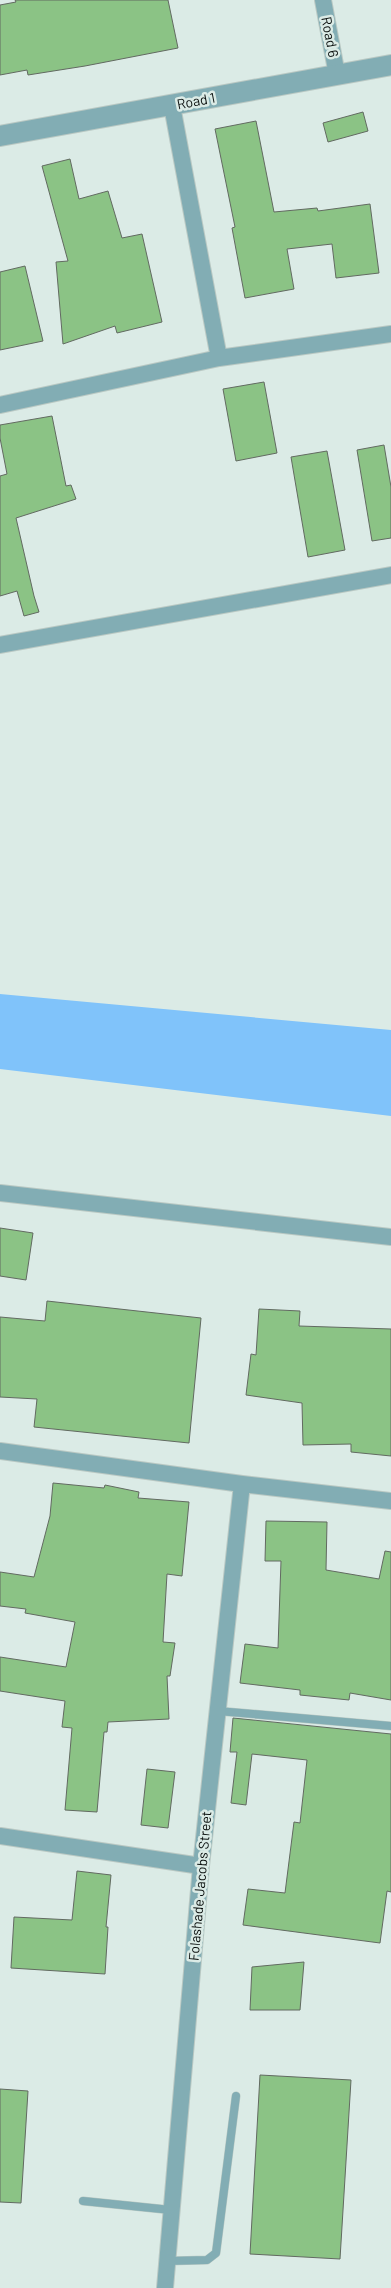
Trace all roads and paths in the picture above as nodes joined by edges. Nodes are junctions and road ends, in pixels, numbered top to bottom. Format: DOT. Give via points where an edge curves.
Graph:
graph roads {
  1 [pos="323,0"];
  2 [pos="391,65"];
  3 [pos="337,75"];
  4 [pos="172,106"];
  5 [pos="0,136"];
  6 [pos="391,334"];
  7 [pos="219,358"];
  8 [pos="0,405"];
  9 [pos="391,575"];
  10 [pos="0,645"];
  11 [pos="0,1193"];
  12 [pos="391,1237"];
  13 [pos="0,1451"];
  14 [pos="242,1484"];
  15 [pos="391,1501"];
  16 [pos="218,1711"];
  17 [pos="391,1726"];
  18 [pos="0,1836"];
  19 [pos="201,1866"];
  20 [pos="236,2096"];
  21 [pos="83,2201"];
  22 [pos="171,2210"];
  23 [pos="167,2261"];
  24 [pos="164,2288"];
  1 -- 3 [label="street, Road 6"];
  2 -- 3 [label="street, Road 1"];
  3 -- 4 [label="street, Road 1"];
  4 -- 5 [label="street, Road 1"];
  4 -- 7 [label="street"];
  6 -- 7 [label="street"];
  7 -- 8 [label="street"];
  9 -- 10 [label="street"];
  11 -- 12 [label="street"];
  13 -- 14 [label="street"];
  14 -- 15 [label="street"];
  14 -- 16 [label="street, Folashade Jacobs Street"];
  16 -- 17 [label="lane"];
  16 -- 19 [label="street, Folashade Jacobs Street"];
  18 -- 19 [label="street"];
  19 -- 22 [label="street, Folashade Jacobs Street"];
  20 -- 23 [label="lane" via="216,2253 207,2260"];
  21 -- 22 [label="lane"];
  22 -- 23 [label="street, Folashade Jacobs Street"];
  23 -- 24 [label="street, Folashade Jacobs Street"];
}
